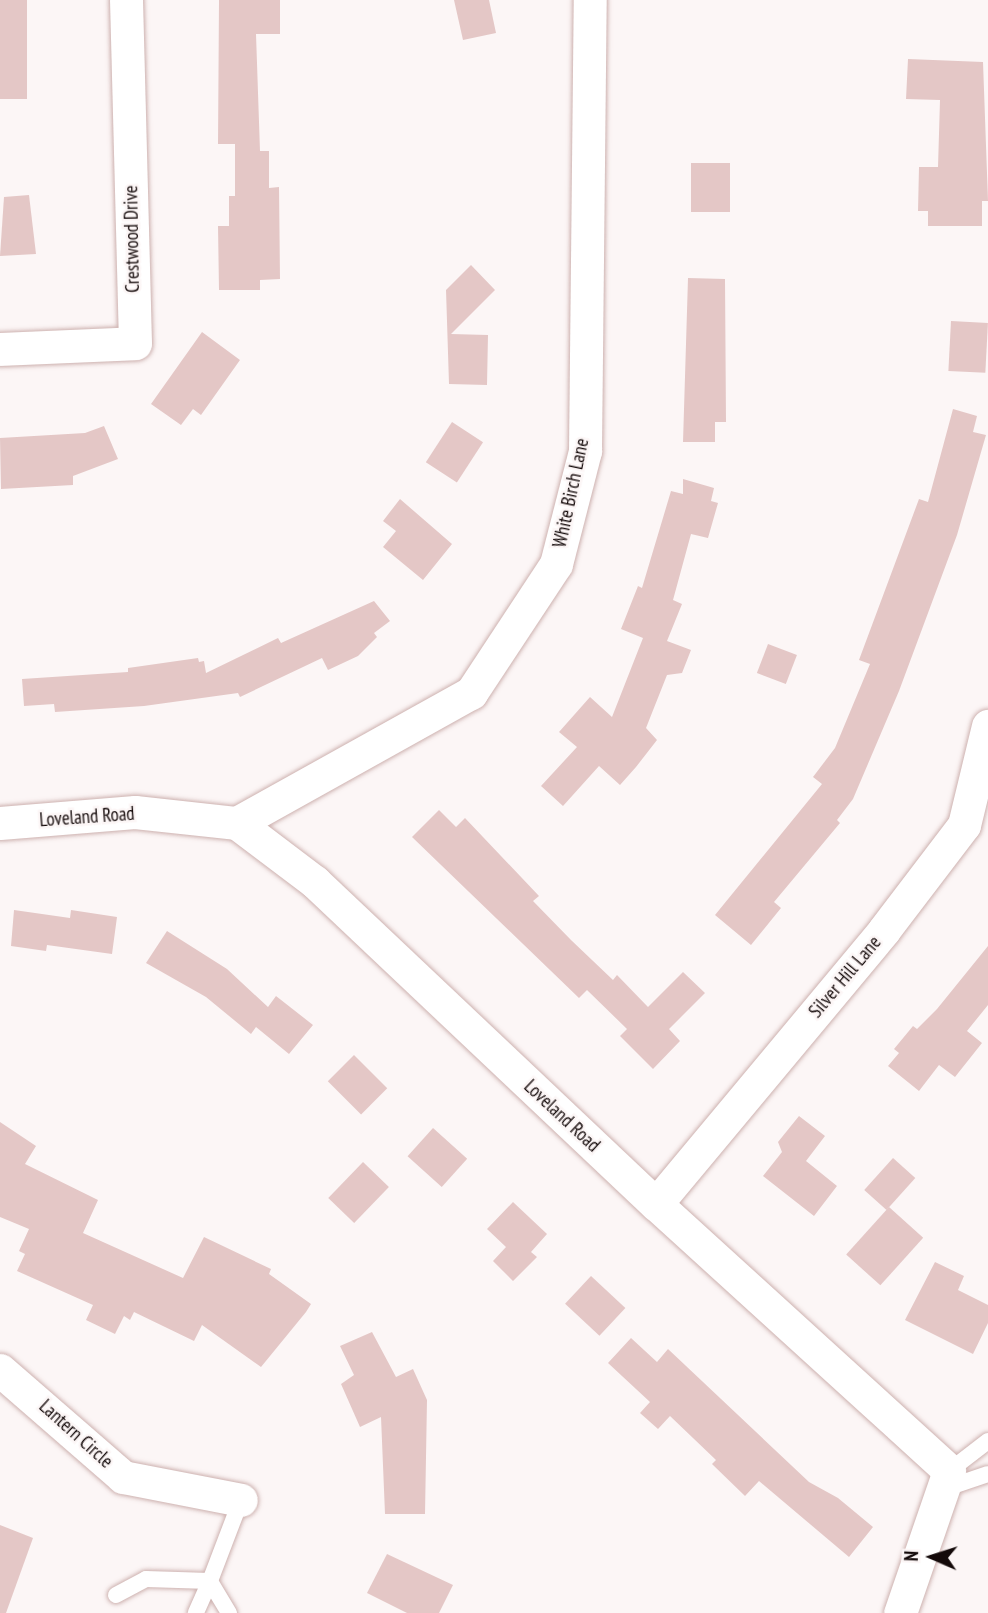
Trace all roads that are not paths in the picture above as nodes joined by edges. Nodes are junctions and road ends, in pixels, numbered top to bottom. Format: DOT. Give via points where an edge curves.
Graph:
graph roads {
  1 [pos="126,0"];
  2 [pos="590,0"];
  3 [pos="0,349"];
  4 [pos="988,726"];
  5 [pos="0,823"];
  6 [pos="237,823"];
  7 [pos="656,1204"];
  8 [pos="0,1370"];
  9 [pos="988,1441"];
  10 [pos="988,1474"];
  11 [pos="945,1480"];
  12 [pos="241,1500"];
  13 [pos="210,1581"];
  14 [pos="116,1595"];
  15 [pos="196,1613"];
  16 [pos="229,1613"];
  17 [pos="900,1613"];
  1 -- 3 [label="street, Crestwood Drive" via="135,344"];
  2 -- 6 [label="street, White Birch Lane" via="584,451 556,564 471,693"];
  4 -- 7 [label="street, Silver Hill Lane" via="964,825 884,930"];
  5 -- 6 [label="street, Loveland Road" via="135,812"];
  6 -- 7 [label="street, Loveland Road" via="315,882"];
  7 -- 11 [label="street, Loveland Road"];
  8 -- 12 [label="street, Lantern Circle" via="123,1476"];
  9 -- 11 [label="lane"];
  10 -- 11 [label="lane"];
  11 -- 17 [label="street"];
  12 -- 13 [label="lane"];
  13 -- 14 [label="lane" via="146,1579"];
  13 -- 15 [label="lane"];
  13 -- 16 [label="lane"];
}
